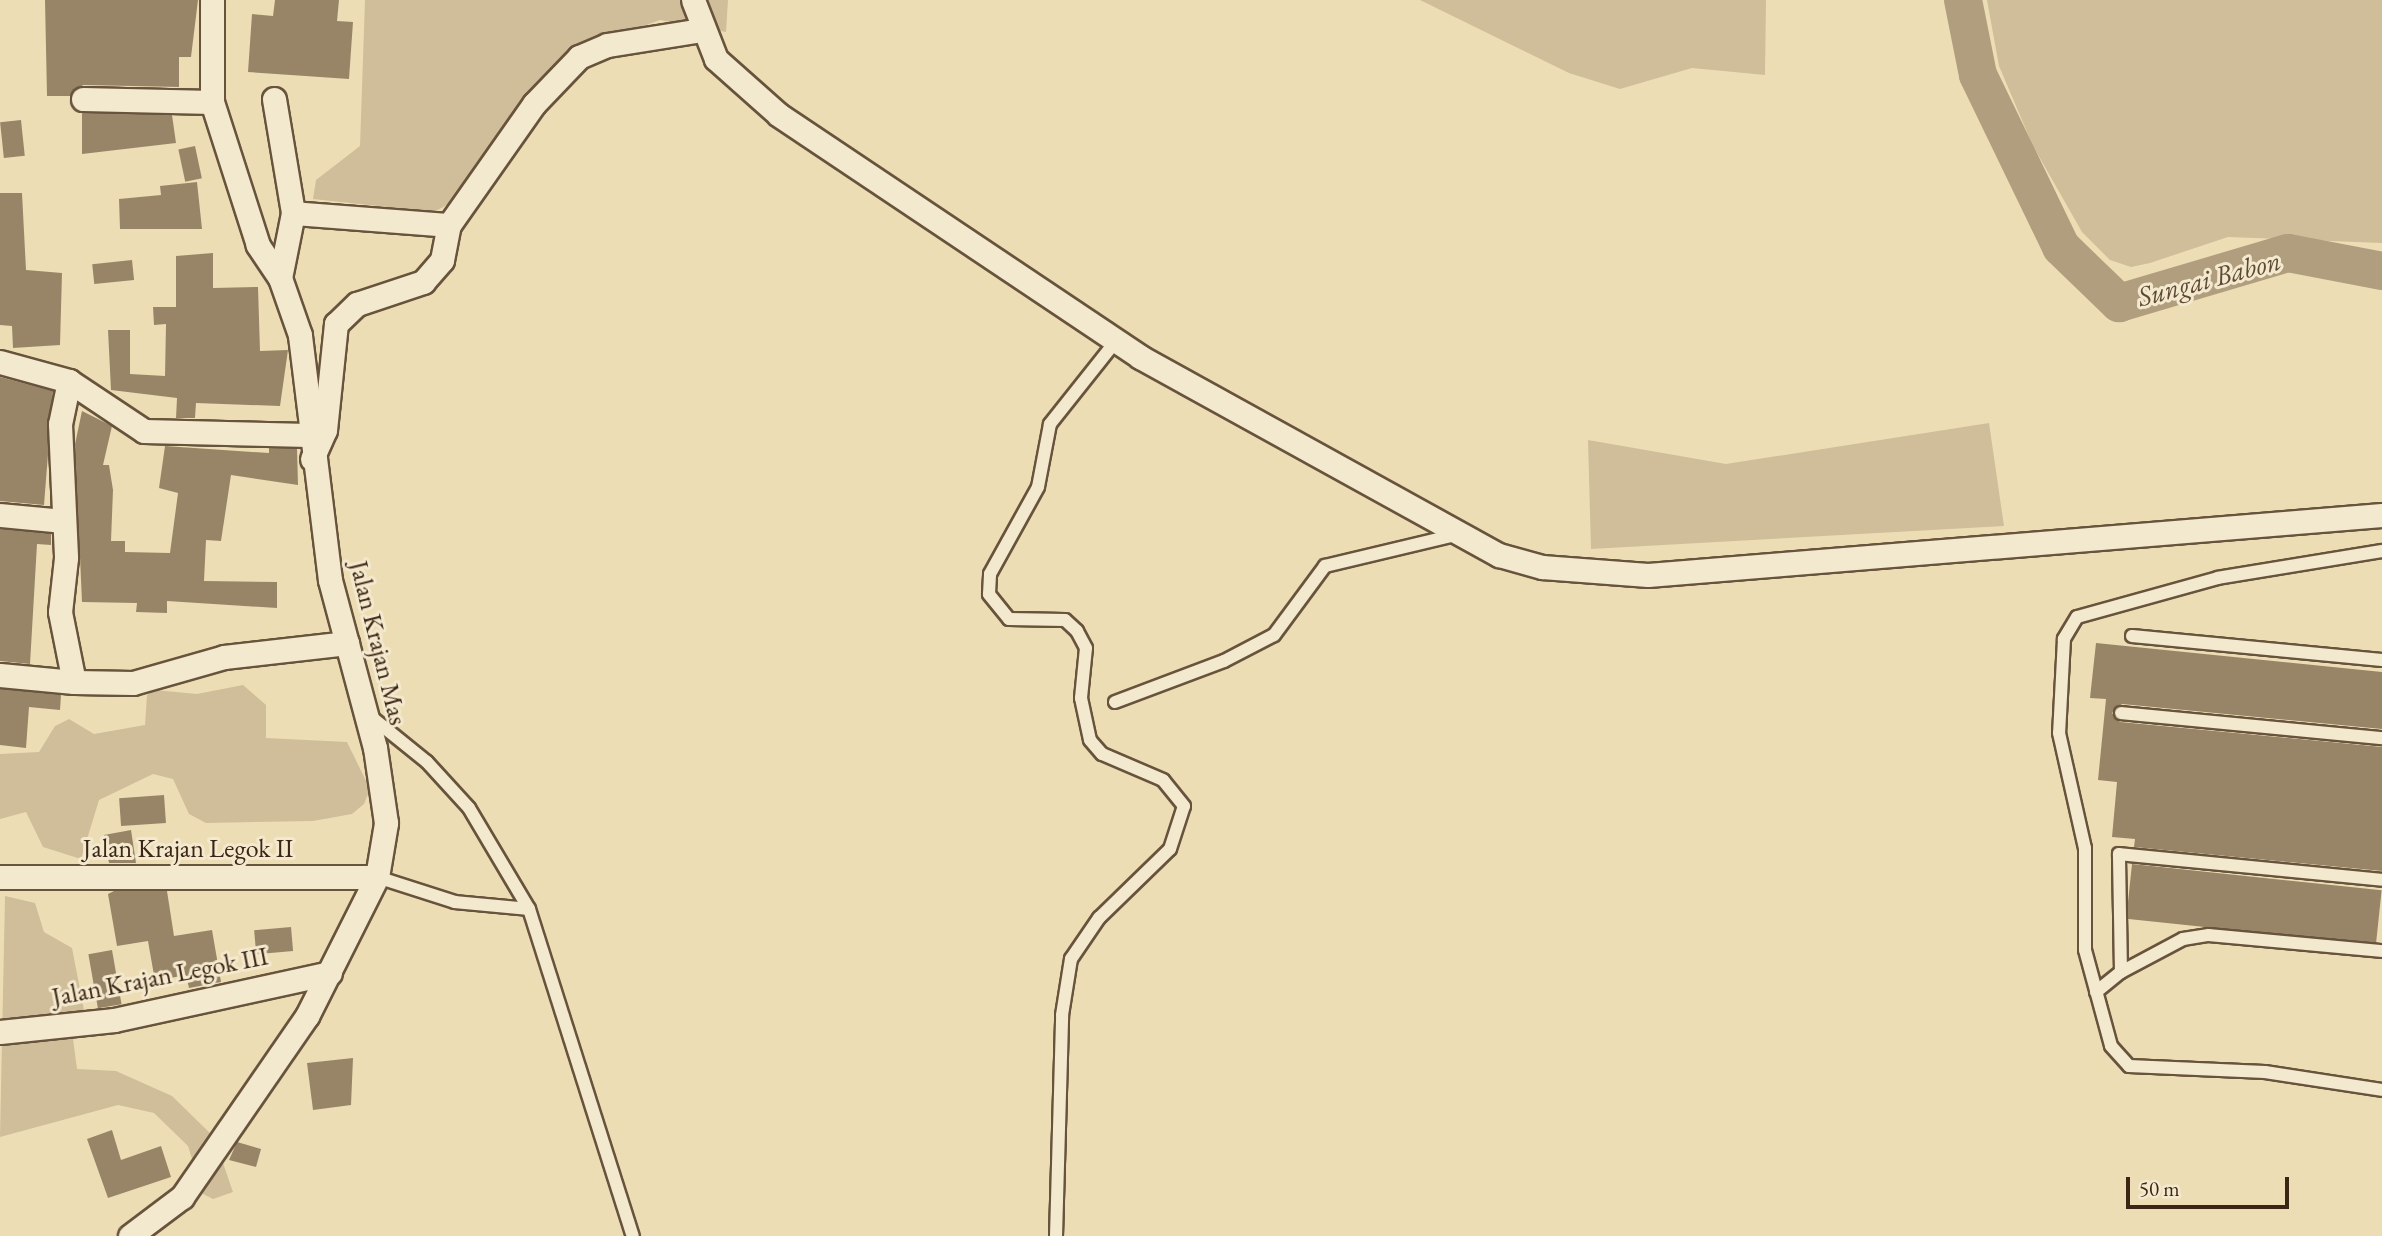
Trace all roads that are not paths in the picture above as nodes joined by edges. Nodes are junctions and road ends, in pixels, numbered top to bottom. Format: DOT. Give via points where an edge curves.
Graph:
graph roads {
  1 [pos="212,0"];
  2 [pos="693,0"];
  3 [pos="702,30"];
  4 [pos="83,99"];
  5 [pos="274,99"];
  6 [pos="212,102"];
  7 [pos="293,213"];
  8 [pos="449,225"];
  9 [pos="280,278"];
  10 [pos="1116,341"];
  11 [pos="0,362"];
  12 [pos="69,381"];
  13 [pos="308,435"];
  14 [pos="312,459"];
  15 [pos="0,515"];
  16 [pos="2382,515"];
  17 [pos="63,521"];
  18 [pos="1459,534"];
  19 [pos="2382,551"];
  20 [pos="2132,636"];
  21 [pos="347,643"];
  22 [pos="2382,660"];
  23 [pos="0,675"];
  24 [pos="74,682"];
  25 [pos="1115,702"];
  26 [pos="365,710"];
  27 [pos="2121,713"];
  28 [pos="2382,738"];
  29 [pos="0,875"];
  30 [pos="377,877"];
  31 [pos="2382,880"];
  32 [pos="529,909"];
  33 [pos="2382,951"];
  34 [pos="2121,972"];
  35 [pos="330,973"];
  36 [pos="2096,992"];
  37 [pos="0,1032"];
  38 [pos="2382,1090"];
  39 [pos="130,1236"];
  40 [pos="633,1236"];
  41 [pos="1056,1236"];
  1 -- 6 [label="street, Jalan Krajan Mas"];
  2 -- 3 [label="street"];
  3 -- 8 [label="street" via="607,45 579,57 492,158"];
  3 -- 10 [label="street" via="716,60 779,115"];
  4 -- 6 [label="street"];
  5 -- 7 [label="street"];
  6 -- 9 [label="street, Jalan Krajan Mas" via="258,245"];
  7 -- 8 [label="street"];
  7 -- 9 [label="street"];
  8 -- 14 [label="street" via="442,260 424,282 357,304 336,324 325,430"];
  9 -- 13 [label="street, Jalan Krajan Mas" via="300,335"];
  10 -- 18 [label="street"];
  10 -- 41 [label="lane" via="1051,424 1038,487 990,574 989,594 1009,619 1065,620 1077,631 1086,648 1082,698 1090,740 1102,754 1163,780 1184,806 1170,849 1099,918 1071,959 1062,1015"];
  11 -- 12 [label="street"];
  12 -- 13 [label="street" via="144,431"];
  12 -- 17 [label="street" via="60,424"];
  13 -- 14 [label="street, Jalan Krajan Mas"];
  14 -- 21 [label="street, Jalan Krajan Mas"];
  15 -- 17 [label="street"];
  16 -- 18 [label="street" via="1648,575 1542,567 1499,555"];
  17 -- 24 [label="street" via="60,612"];
  18 -- 25 [label="lane" via="1325,566 1274,635 1224,662"];
  19 -- 36 [label="lane" via="2218,578 2077,617 2064,639 2059,733 2085,848 2085,950"];
  20 -- 22 [label="lane"];
  21 -- 24 [label="street" via="232,655 132,684"];
  21 -- 26 [label="street, Jalan Krajan Mas"];
  23 -- 24 [label="street"];
  26 -- 30 [label="street, Jalan Krajan Mas" via="386,823"];
  26 -- 32 [label="lane" via="469,808"];
  27 -- 28 [label="lane"];
  29 -- 30 [label="street, Jalan Krajan Legok II"];
  30 -- 32 [label="lane" via="455,902"];
  30 -- 35 [label="street, Jalan Krajan Mas"];
  31 -- 34 [label="lane" via="2119,854"];
  32 -- 40 [label="lane"];
  33 -- 34 [label="lane" via="2209,935 2183,939"];
  34 -- 36 [label="lane"];
  35 -- 37 [label="street, Jalan Krajan Legok III" via="114,1020"];
  35 -- 39 [label="street, Jalan Krajan Mas" via="182,1197"];
  36 -- 38 [label="lane" via="2111,1046 2129,1066 2265,1072"];
}
